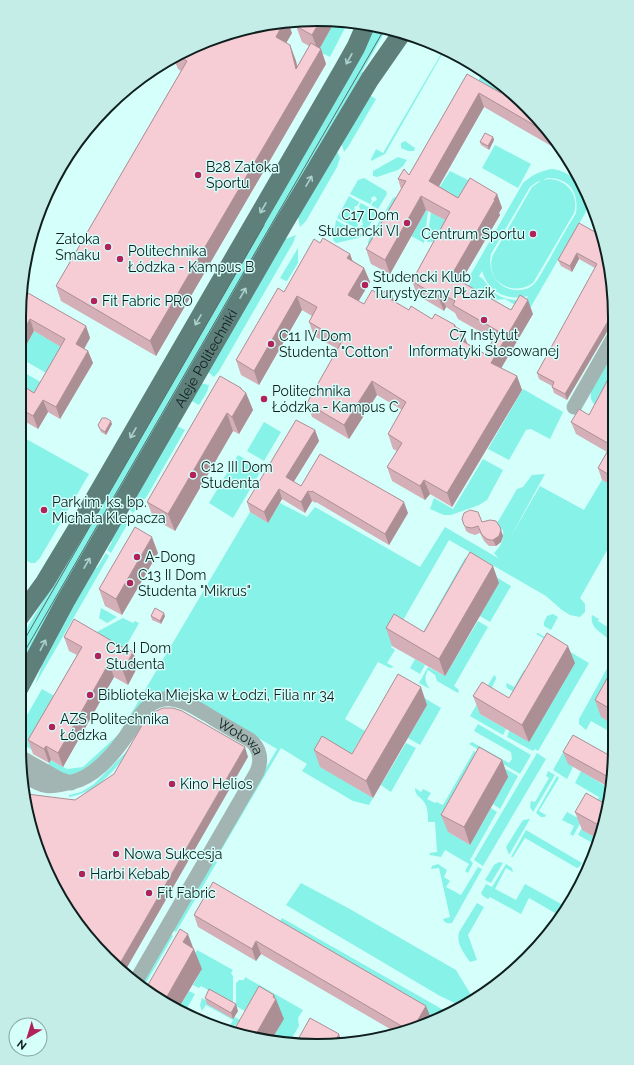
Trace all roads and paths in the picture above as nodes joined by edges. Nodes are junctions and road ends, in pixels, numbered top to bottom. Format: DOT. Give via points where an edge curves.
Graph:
graph roads {
  1 [pos="363,30"];
  2 [pos="399,38"];
  3 [pos="608,347"];
  4 [pos="574,407"];
  5 [pos="26,608"];
  6 [pos="26,675"];
  7 [pos="27,761"];
  8 [pos="28,777"];
  9 [pos="71,783"];
  10 [pos="138,977"];
  1 -- 5 [label="main road, Aleje Politechniki, one-way" via="343,70 76,531"];
  6 -- 2 [label="main road, Aleje Politechniki, one-way" via="68,597 288,216 370,78"];
  3 -- 4 [label="street"];
  7 -- 9 [label="street"];
  8 -- 9 [label="street, Wołowa" via="44,786"];
  9 -- 10 [label="street, Wołowa" via="96,770 119,746 143,710 163,699 189,704 250,740 258,751 260,764 255,776"];
}
